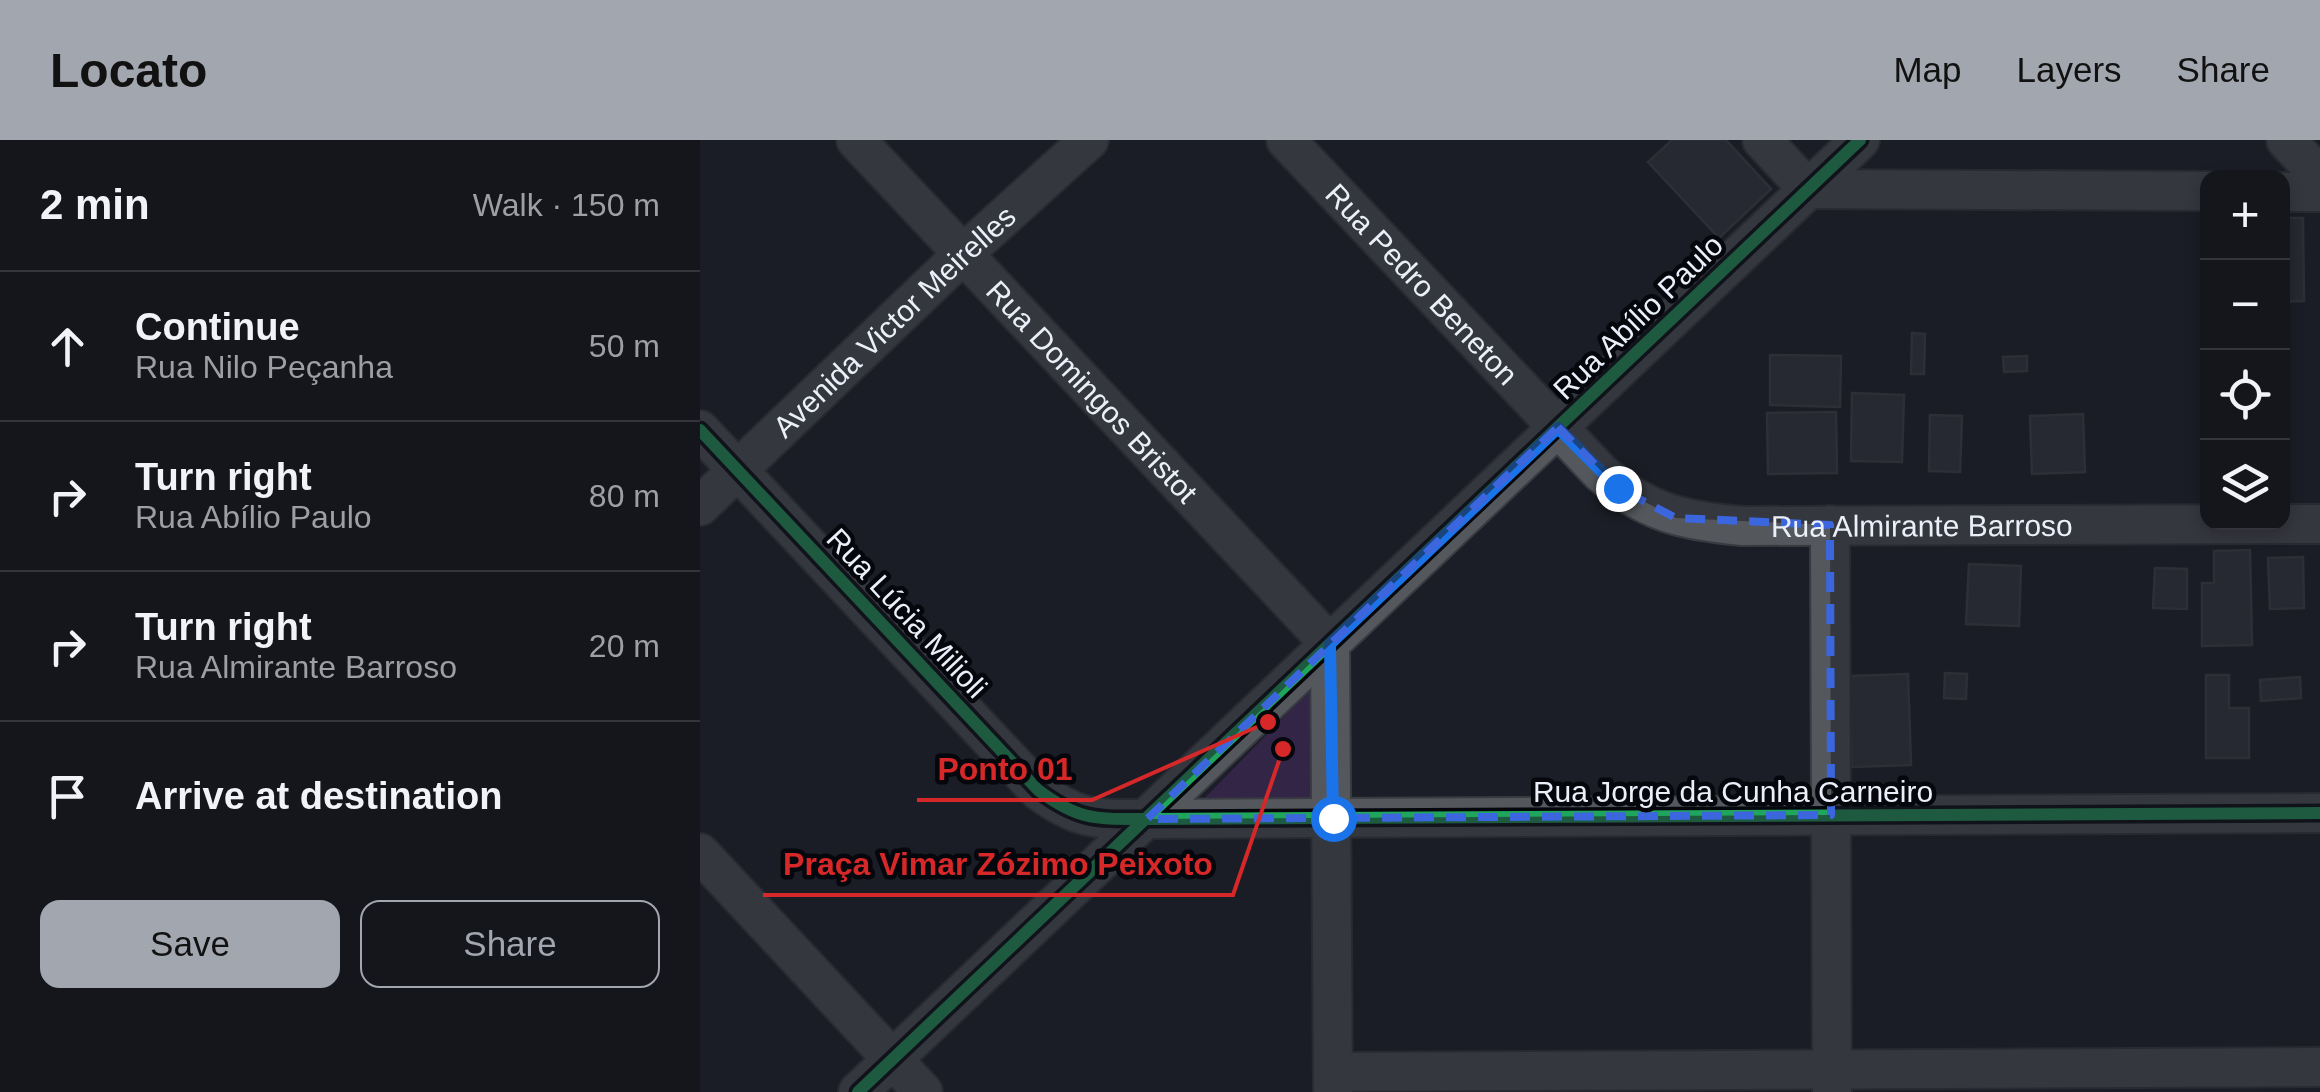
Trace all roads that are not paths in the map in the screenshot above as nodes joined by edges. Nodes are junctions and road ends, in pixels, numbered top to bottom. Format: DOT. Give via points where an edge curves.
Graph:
graph roads {
  1 [pos="856,140"];
  2 [pos="1090,140"];
  3 [pos="1286,140"];
  4 [pos="1762,140"];
  5 [pos="1860,140"];
  6 [pos="2286,140"];
  7 [pos="2320,176"];
  8 [pos="1808,189"];
  9 [pos="2200,191"];
  10 [pos="2290,192"];
  11 [pos="2320,192"];
  12 [pos="964,254"];
  13 [pos="1558,428"];
  14 [pos="700,430"];
  15 [pos="737,469"];
  16 [pos="700,506"];
  17 [pos="2320,524"];
  18 [pos="1830,525"];
  19 [pos="1330,644"];
  20 [pos="2320,812"];
  21 [pos="1831,815"];
  22 [pos="1333,818"];
  23 [pos="1147,819"];
  24 [pos="700,854"];
  25 [pos="893,1060"];
  26 [pos="2320,1067"];
  27 [pos="1832,1081"];
  28 [pos="1334,1082"];
  29 [pos="858,1092"];
  30 [pos="923,1092"];
  1 -- 12 [label="street, Rua Domingos Bristot"];
  2 -- 12 [label="street, Avenida Victor Meirelles"];
  3 -- 13 [label="street, Rua Pedro Beneton"];
  4 -- 8 [label="street"];
  5 -- 8 [label="street, Rua Abílio Paulo"];
  6 -- 7 [label="street"];
  8 -- 9 [label="street"];
  8 -- 13 [label="street, Rua Abílio Paulo"];
  10 -- 11 [label="street"];
  12 -- 15 [label="street, Avenida Victor Meirelles"];
  12 -- 19 [label="street, Rua Domingos Bristot"];
  13 -- 18 [label="street, Rua Almirante Barroso" via="1618,488 1676,518"];
  13 -- 19 [label="street, Rua Abílio Paulo"];
  14 -- 15 [label="street, Rua Lúcia Milioli"];
  15 -- 16 [label="street, Avenida Victor Meirelles"];
  15 -- 23 [label="street, Rua Lúcia Milioli" via="1038,790 1079,816"];
  17 -- 18 [label="street, Rua Almirante Barroso"];
  18 -- 21 [label="street"];
  19 -- 22 [label="street"];
  19 -- 23 [label="street, Rua Abílio Paulo"];
  20 -- 21 [label="street, Rua Jorge da Cunha Carneiro"];
  21 -- 22 [label="street, Rua Jorge da Cunha Carneiro"];
  21 -- 27 [label="street"];
  22 -- 23 [label="street, Rua Jorge da Cunha Carneiro"];
  22 -- 28 [label="street"];
  23 -- 25 [label="street, Rua Abílio Paulo"];
  24 -- 25 [label="street"];
  25 -- 29 [label="street, Rua Abílio Paulo"];
  25 -- 30 [label="street"];
  26 -- 27 [label="street"];
  27 -- 28 [label="street"];
}
